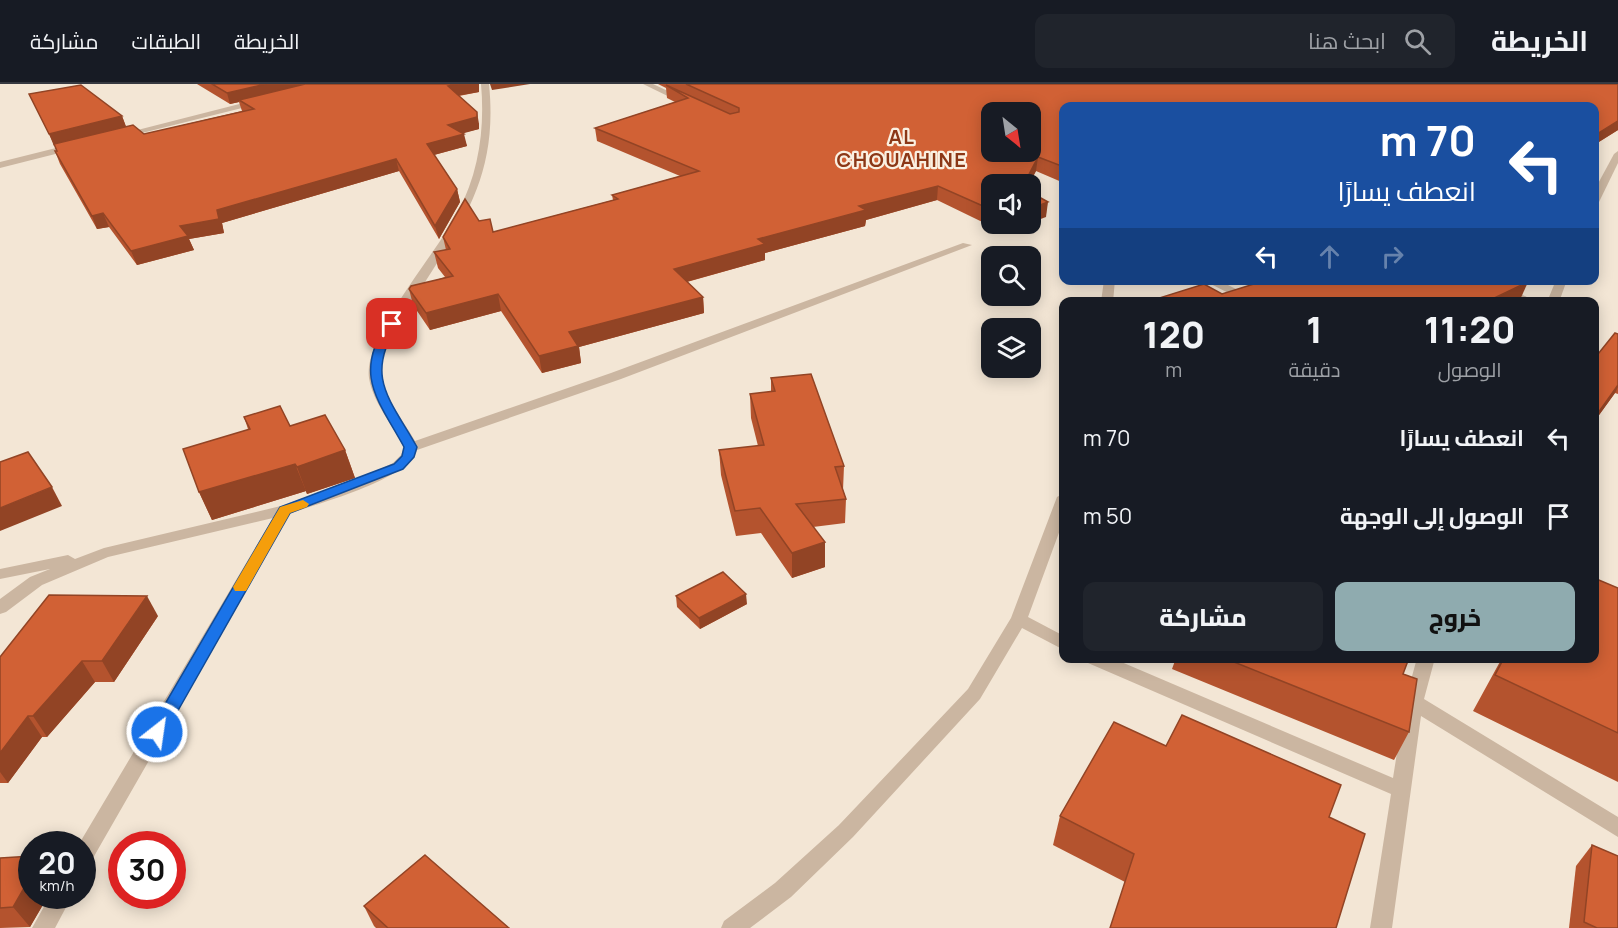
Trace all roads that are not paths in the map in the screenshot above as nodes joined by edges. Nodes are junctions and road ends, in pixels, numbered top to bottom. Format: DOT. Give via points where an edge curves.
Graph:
graph roads {
  1 [pos="485,84"];
  2 [pos="647,84"];
  3 [pos="269,99"];
  4 [pos="694,105"];
  5 [pos="113,137"];
  6 [pos="90,142"];
  7 [pos="1618,154"];
  8 [pos="0,165"];
  9 [pos="1599,192"];
  10 [pos="967,245"];
  11 [pos="1219,285"];
  12 [pos="1495,285"];
  13 [pos="1246,297"];
  14 [pos="1521,297"];
  15 [pos="411,447"];
  16 [pos="285,510"];
  17 [pos="1059,511"];
  18 [pos="104,553"];
  19 [pos="0,574"];
  20 [pos="0,608"];
  21 [pos="1019,619"];
  22 [pos="1059,641"];
  23 [pos="1106,663"];
  24 [pos="1425,663"];
  25 [pos="1414,702"];
  26 [pos="1401,790"];
  27 [pos="1618,828"];
  28 [pos="96,834"];
  29 [pos="53,909"];
  30 [pos="43,928"];
  31 [pos="732,928"];
  32 [pos="1381,928"];
  1 -- 15 [label="street" via="485,139 477,180 456,226 382,339 374,368 378,389"];
  2 -- 4 [label="street"];
  3 -- 5 [label="street"];
  6 -- 8 [label="street"];
  7 -- 9 [label="street"];
  10 -- 15 [label="street" via="616,376"];
  11 -- 13 [label="street"];
  12 -- 14 [label="street"];
  15 -- 16 [label="street" via="408,457 398,466"];
  16 -- 18 [label="street"];
  16 -- 28 [label="street"];
  17 -- 21 [label="street"];
  18 -- 19 [label="street"];
  18 -- 20 [label="street" via="36,581"];
  21 -- 22 [label="street"];
  21 -- 31 [label="street" via="974,694 912,763 783,890"];
  23 -- 26 [label="street"];
  24 -- 25 [label="street"];
  25 -- 26 [label="street"];
  25 -- 27 [label="street"];
  26 -- 32 [label="street"];
  29 -- 30 [label="street"];
}
